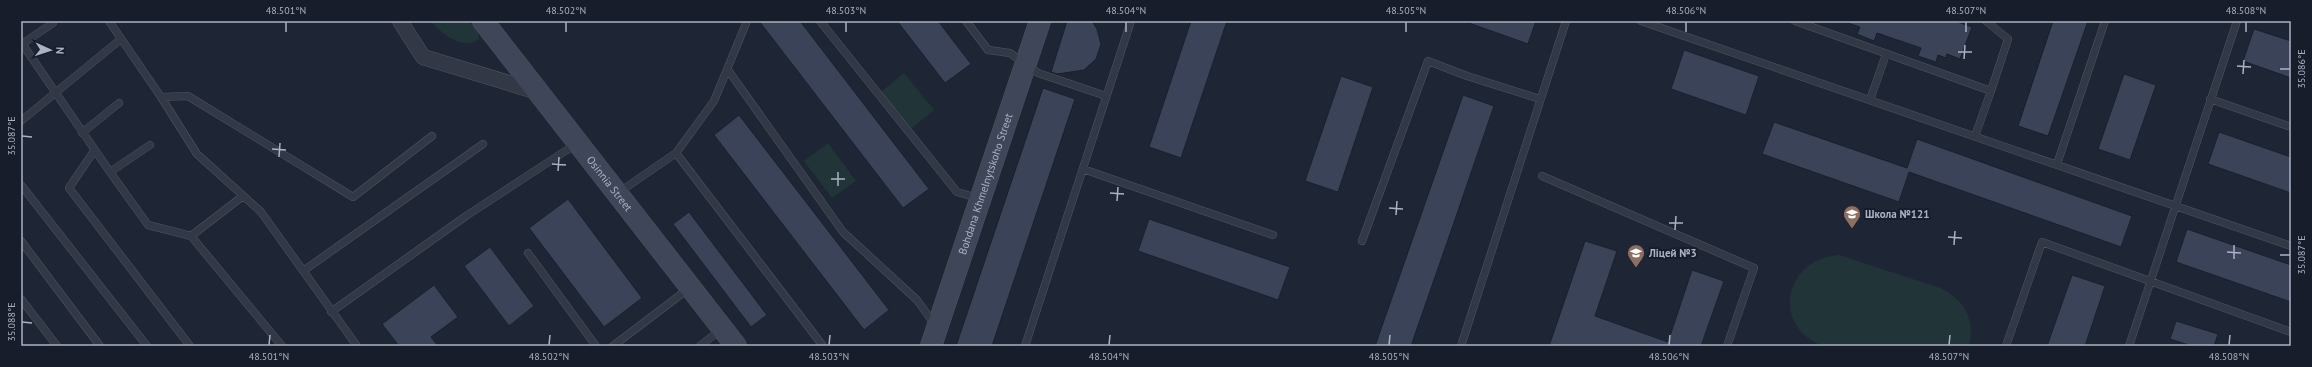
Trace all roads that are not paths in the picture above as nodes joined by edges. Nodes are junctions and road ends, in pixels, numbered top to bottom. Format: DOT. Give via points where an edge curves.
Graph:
graph roads {
  1 [pos="109,21"];
  2 [pos="400,21"];
  3 [pos="483,21"];
  4 [pos="747,21"];
  5 [pos="820,21"];
  6 [pos="966,21"];
  7 [pos="1040,21"];
  8 [pos="1131,21"];
  9 [pos="1566,21"];
  10 [pos="1642,21"];
  11 [pos="1795,21"];
  12 [pos="1986,21"];
  13 [pos="2105,21"];
  14 [pos="2237,21"];
  15 [pos="52,23"];
  16 [pos="121,39"];
  17 [pos="22,43"];
  18 [pos="1886,54"];
  19 [pos="1026,64"];
  20 [pos="728,70"];
  21 [pos="1990,91"];
  22 [pos="54,92"];
  23 [pos="538,92"];
  24 [pos="1106,96"];
  25 [pos="162,97"];
  26 [pos="1540,99"];
  27 [pos="2210,99"];
  28 [pos="1870,100"];
  29 [pos="119,103"];
  30 [pos="21,121"];
  31 [pos="2291,127"];
  32 [pos="82,133"];
  33 [pos="432,136"];
  34 [pos="1975,136"];
  35 [pos="578,143"];
  36 [pos="483,144"];
  37 [pos="150,145"];
  38 [pos="94,151"];
  39 [pos="676,153"];
  40 [pos="2057,164"];
  41 [pos="1083,169"];
  42 [pos="110,172"];
  43 [pos="1542,176"];
  44 [pos="21,185"];
  45 [pos="617,194"];
  46 [pos="243,196"];
  47 [pos="980,198"];
  48 [pos="2175,205"];
  49 [pos="1273,235"];
  50 [pos="191,236"];
  51 [pos="21,241"];
  52 [pos="1362,241"];
  53 [pos="2291,246"];
  54 [pos="528,253"];
  55 [pos="303,271"];
  56 [pos="2150,282"];
  57 [pos="690,288"];
  58 [pos="21,299"];
  59 [pos="331,312"];
  60 [pos="722,328"];
  61 [pos="2291,332"];
  62 [pos="934,336"];
  63 [pos="57,346"];
  64 [pos="100,346"];
  65 [pos="146,346"];
  66 [pos="190,346"];
  67 [pos="282,346"];
  68 [pos="357,346"];
  69 [pos="596,346"];
  70 [pos="613,346"];
  71 [pos="700,346"];
  72 [pos="736,346"];
  73 [pos="822,346"];
  74 [pos="1025,346"];
  75 [pos="1462,346"];
  76 [pos="1727,346"];
  77 [pos="2006,346"];
  78 [pos="2129,346"];
  1 -- 16 [label="lane"];
  2 -- 23 [label="street" via="423,57"];
  3 -- 23 [label="street, Osinnia Street"];
  4 -- 20 [label="lane"];
  5 -- 47 [label="lane" via="956,192"];
  6 -- 19 [label="lane" via="988,50 1010,53"];
  7 -- 19 [label="street, Bohdana Khmelnytskoho Street"];
  8 -- 24 [label="lane"];
  9 -- 26 [label="lane"];
  10 -- 28 [label="lane"];
  11 -- 18 [label="lane"];
  12 -- 21 [label="lane" via="2008,39"];
  13 -- 40 [label="lane"];
  14 -- 27 [label="lane"];
  15 -- 17 [label="lane"];
  16 -- 22 [label="lane"];
  16 -- 25 [label="lane"];
  17 -- 22 [label="lane"];
  18 -- 21 [label="lane"];
  18 -- 28 [label="lane"];
  19 -- 24 [label="lane" via="1038,73"];
  19 -- 47 [label="street, Bohdana Khmelnytskoho Street"];
  20 -- 39 [label="lane" via="714,101"];
  20 -- 62 [label="lane" via="843,232 917,300"];
  21 -- 34 [label="lane"];
  22 -- 30 [label="lane"];
  22 -- 32 [label="lane"];
  23 -- 35 [label="street, Osinnia Street"];
  24 -- 41 [label="lane"];
  25 -- 33 [label="lane" via="188,96 353,197"];
  25 -- 46 [label="lane" via="197,154"];
  26 -- 52 [label="lane" via="1428,61"];
  26 -- 75 [label="lane"];
  27 -- 31 [label="lane"];
  27 -- 48 [label="lane"];
  28 -- 34 [label="lane"];
  29 -- 32 [label="lane"];
  32 -- 38 [label="lane"];
  34 -- 40 [label="lane"];
  35 -- 45 [label="street, Osinnia Street"];
  35 -- 59 [label="lane" via="466,216"];
  36 -- 55 [label="lane"];
  37 -- 42 [label="lane"];
  38 -- 42 [label="lane"];
  38 -- 66 [label="lane" via="69,188"];
  39 -- 45 [label="lane"];
  39 -- 73 [label="lane"];
  40 -- 48 [label="lane"];
  41 -- 49 [label="lane"];
  41 -- 74 [label="lane"];
  42 -- 50 [label="lane" via="148,225"];
  43 -- 76 [label="lane" via="1754,268"];
  44 -- 65 [label="lane"];
  45 -- 57 [label="street, Osinnia Street"];
  46 -- 50 [label="lane"];
  46 -- 55 [label="lane" via="261,212"];
  47 -- 62 [label="street, Bohdana Khmelnytskoho Street"];
  48 -- 53 [label="lane"];
  48 -- 56 [label="lane"];
  50 -- 67 [label="lane"];
  51 -- 64 [label="lane"];
  54 -- 69 [label="lane"];
  55 -- 59 [label="lane"];
  56 -- 61 [label="lane"];
  56 -- 77 [label="lane" via="2042,242"];
  56 -- 78 [label="lane"];
  57 -- 60 [label="street, Osinnia Street"];
  57 -- 70 [label="lane"];
  58 -- 63 [label="lane"];
  59 -- 68 [label="lane"];
  60 -- 71 [label="lane"];
  60 -- 72 [label="street, Osinnia Street"];
}
